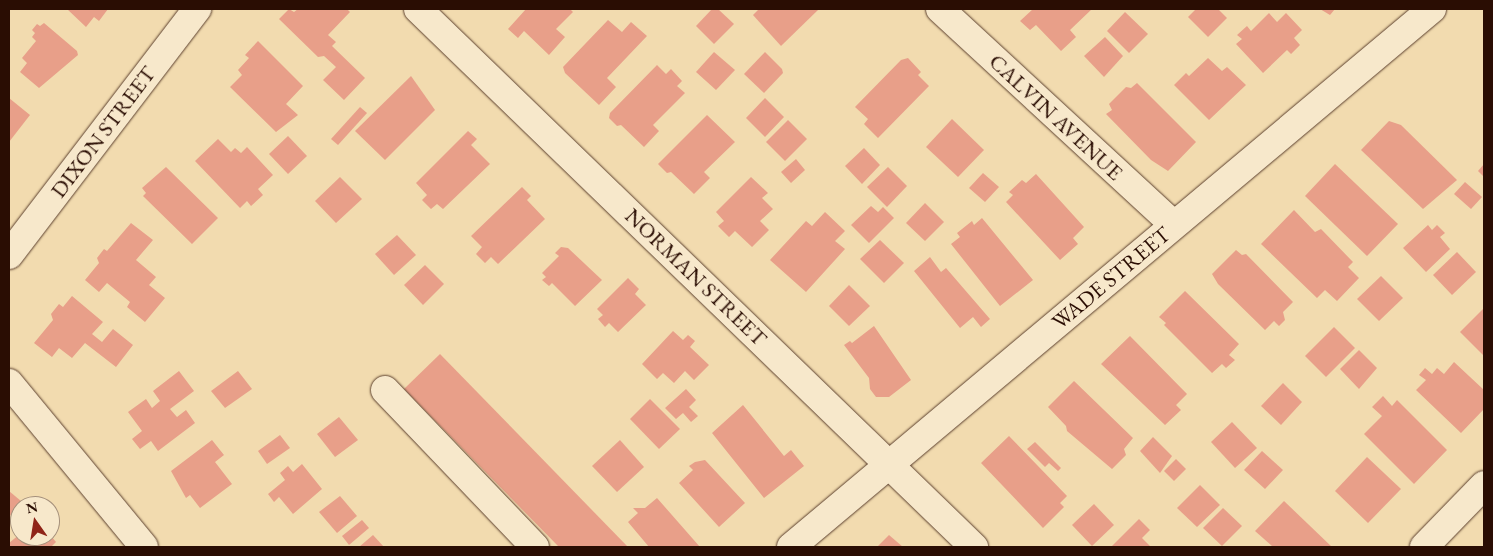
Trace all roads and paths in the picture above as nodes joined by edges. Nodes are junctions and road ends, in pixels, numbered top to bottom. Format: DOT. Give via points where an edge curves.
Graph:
graph roads {
  1 [pos="198,9"];
  2 [pos="418,9"];
  3 [pos="1432,9"];
  4 [pos="956,14"];
  5 [pos="1173,224"];
  6 [pos="9,255"];
  7 [pos="9,383"];
  8 [pos="385,390"];
  9 [pos="891,465"];
  10 [pos="1484,485"];
  11 [pos="144,547"];
  12 [pos="535,547"];
  13 [pos="791,547"];
  14 [pos="974,547"];
  15 [pos="1424,547"];
  1 -- 6 [label="street, DIXON STREET"];
  2 -- 9 [label="street, NORMAN STREET"];
  3 -- 5 [label="street, WADE STREET"];
  4 -- 5 [label="street, CALVIN AVENUE"];
  5 -- 9 [label="street, WADE STREET"];
  7 -- 11 [label="street"];
  8 -- 12 [label="street"];
  9 -- 13 [label="street, WADE STREET"];
  9 -- 14 [label="street, NORMAN STREET"];
  10 -- 15 [label="street"];
}
